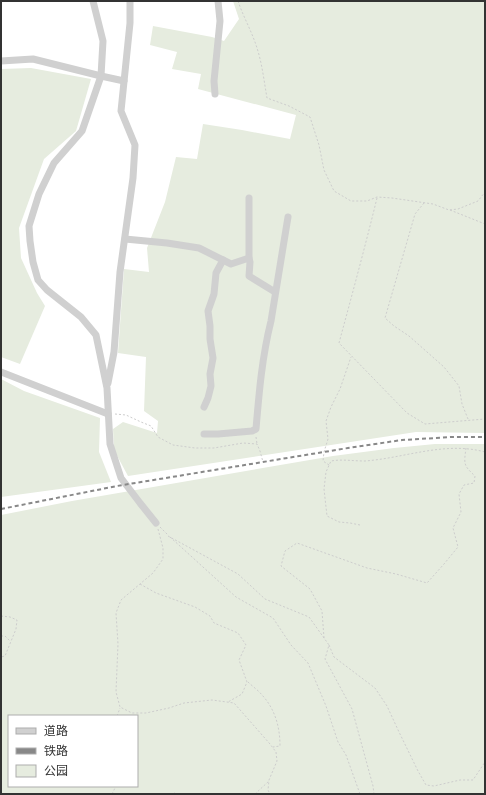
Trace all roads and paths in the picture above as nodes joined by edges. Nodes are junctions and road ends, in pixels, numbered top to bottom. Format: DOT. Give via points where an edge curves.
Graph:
graph roads {
  1 [pos="93,1"];
  2 [pos="130,1"];
  3 [pos="218,1"];
  4 [pos="238,1"];
  5 [pos="1,61"];
  6 [pos="101,76"];
  7 [pos="124,81"];
  8 [pos="215,94"];
  9 [pos="485,192"];
  10 [pos="249,198"];
  11 [pos="377,198"];
  12 [pos="424,203"];
  13 [pos="449,210"];
  14 [pos="288,218"];
  15 [pos="485,224"];
  16 [pos="125,239"];
  17 [pos="249,258"];
  18 [pos="223,260"];
  19 [pos="276,292"];
  20 [pos="352,356"];
  21 [pos="1,372"];
  22 [pos="107,388"];
  23 [pos="204,407"];
  24 [pos="108,414"];
  25 [pos="485,419"];
  26 [pos="468,420"];
  27 [pos="204,434"];
  28 [pos="466,448"];
  29 [pos="485,452"];
  30 [pos="263,462"];
  31 [pos="329,465"];
  32 [pos="156,523"];
  33 [pos="360,525"];
  34 [pos="168,536"];
  35 [pos="139,584"];
  36 [pos="1,616"];
  37 [pos="1,636"];
  38 [pos="324,638"];
  39 [pos="10,642"];
  40 [pos="329,645"];
  41 [pos="1,657"];
  42 [pos="247,682"];
  43 [pos="226,702"];
  44 [pos="120,707"];
  45 [pos="117,715"];
  46 [pos="272,747"];
  47 [pos="485,762"];
  48 [pos="269,780"];
  49 [pos="174,793"];
  50 [pos="177,794"];
  51 [pos="256,794"];
  52 [pos="271,794"];
  53 [pos="360,794"];
  54 [pos="374,794"];
  1 -- 6 [label="street" via="103,41"];
  2 -- 7 [label="street"];
  3 -- 8 [label="street" via="220,20"];
  4 -- 11 [label="path" via="256,45 267,98 310,117 324,170 334,191 351,201"];
  5 -- 6 [label="street" via="33,59"];
  6 -- 7 [label="street"];
  6 -- 22 [label="street" via="82,131 54,164 39,194 29,226 38,280 81,317 96,335"];
  7 -- 16 [label="street" via="121,111 135,145"];
  9 -- 13 [label="path" via="478,201"];
  10 -- 17 [label="street"];
  11 -- 12 [label="path"];
  11 -- 20 [label="path" via="339,344"];
  12 -- 13 [label="path"];
  12 -- 26 [label="path" via="415,214 385,318 444,367 459,386"];
  13 -- 15 [label="path"];
  14 -- 19 [label="street"];
  16 -- 18 [label="street" via="199,248"];
  16 -- 22 [label="street" via="114,352"];
  17 -- 18 [label="street" via="231,264"];
  17 -- 19 [label="street" via="249,276"];
  18 -- 23 [label="street" via="216,273 214,294 208,311 213,358 211,386"];
  19 -- 27 [label="street" via="266,342 256,429"];
  20 -- 26 [label="path" via="407,413 424,424"];
  20 -- 31 [label="path" via="326,421 328,439 323,461"];
  21 -- 24 [label="street"];
  22 -- 24 [label="street"];
  24 -- 30 [label="path" via="126,415 151,426 158,437 173,445 214,448 243,443 257,444"];
  24 -- 32 [label="street" via="110,444 121,478"];
  25 -- 26 [label="path"];
  28 -- 29 [label="path"];
  28 -- 31 [label="path" via="431,450 364,461 339,459 331,461"];
  28 -- 38 [label="path" via="466,468 475,476 474,483 464,485 459,494 461,512 454,528 458,546 427,583 367,568 297,543 285,551 281,566 310,589 322,611"];
  31 -- 33 [label="path" via="324,488 327,516 339,522"];
  32 -- 34 [label="path"];
  32 -- 35 [label="path" via="163,548 163,559 153,573"];
  34 -- 38 [label="path" via="238,574 265,599 309,617"];
  34 -- 53 [label="path" via="236,597 273,618 291,645 308,663"];
  35 -- 42 [label="path" via="195,607 210,616 214,623 238,634 246,645 239,660"];
  35 -- 44 [label="path" via="121,600 116,613 116,692"];
  36 -- 39 [label="path" via="17,620"];
  37 -- 39 [label="path" via="6,636"];
  38 -- 40 [label="path"];
  39 -- 41 [label="path" via="5,656"];
  40 -- 47 [label="path" via="334,657 375,688 387,706 426,785 473,780"];
  40 -- 54 [label="path" via="325,659 352,709 374,786"];
  42 -- 43 [label="path" via="242,694"];
  42 -- 46 [label="path" via="262,695 275,714 280,746"];
  43 -- 44 [label="path" via="212,700 184,703 146,713 132,713"];
  43 -- 46 [label="path" via="234,703"];
  44 -- 45 [label="path"];
  46 -- 48 [label="path" via="276,752 277,761"];
  48 -- 51 [label="path"];
  48 -- 52 [label="path" via="268,790"];
  49 -- 50 [label="path"];
}
